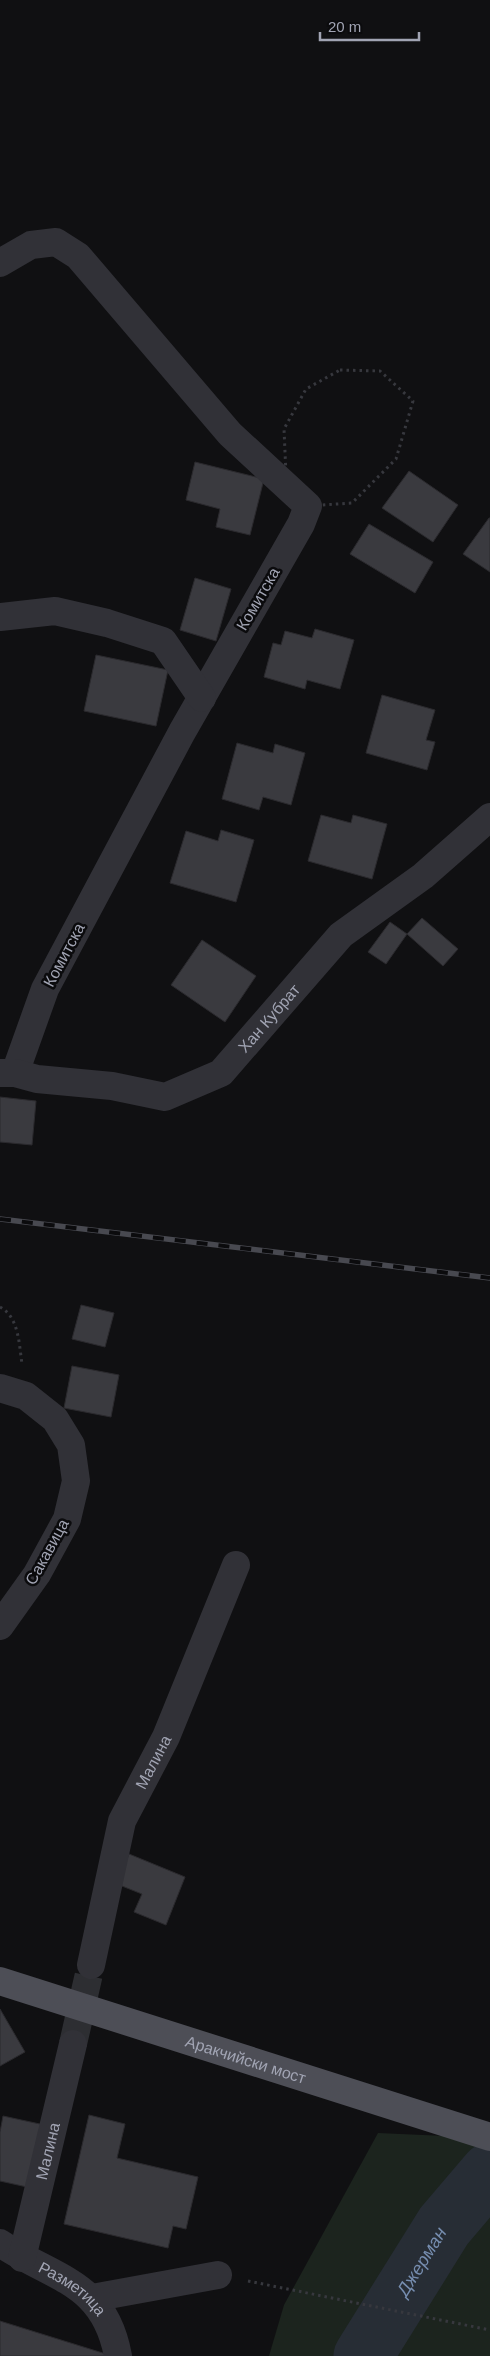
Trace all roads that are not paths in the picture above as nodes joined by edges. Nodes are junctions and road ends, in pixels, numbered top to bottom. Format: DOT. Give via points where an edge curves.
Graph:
graph roads {
  1 [pos="0,263"];
  2 [pos="0,617"];
  3 [pos="202,698"];
  4 [pos="490,817"];
  5 [pos="7,1073"];
  6 [pos="0,1388"];
  7 [pos="236,1564"];
  8 [pos="0,1626"];
  9 [pos="91,1965"];
  10 [pos="0,1981"];
  11 [pos="73,2044"];
  12 [pos="490,2138"];
  13 [pos="11,2251"];
  14 [pos="218,2275"];
  15 [pos="92,2298"];
  16 [pos="118,2356"];
  1 -- 3 [label="street, Комитска" via="31,245 56,242 78,256 230,434 308,506 301,524"];
  2 -- 3 [label="street" via="55,611 108,623 162,641"];
  3 -- 5 [label="street, Комитска" via="45,989"];
  4 -- 5 [label="street, Хан Кубрат" via="424,876 341,935 221,1073 165,1097 112,1086"];
  6 -- 8 [label="street, Сакавица" via="26,1396 55,1419 71,1445 76,1481 67,1519 37,1574"];
  7 -- 9 [label="street, Малина" via="166,1737 122,1822"];
  10 -- 12 [label="main road, Аракчийски мост"];
  11 -- 13 [label="street, Малина"];
  13 -- 15 [label="street, Разметица" via="75,2285"];
  14 -- 15 [label="street"];
  15 -- 16 [label="street, Разметица" via="106,2316"];
}
